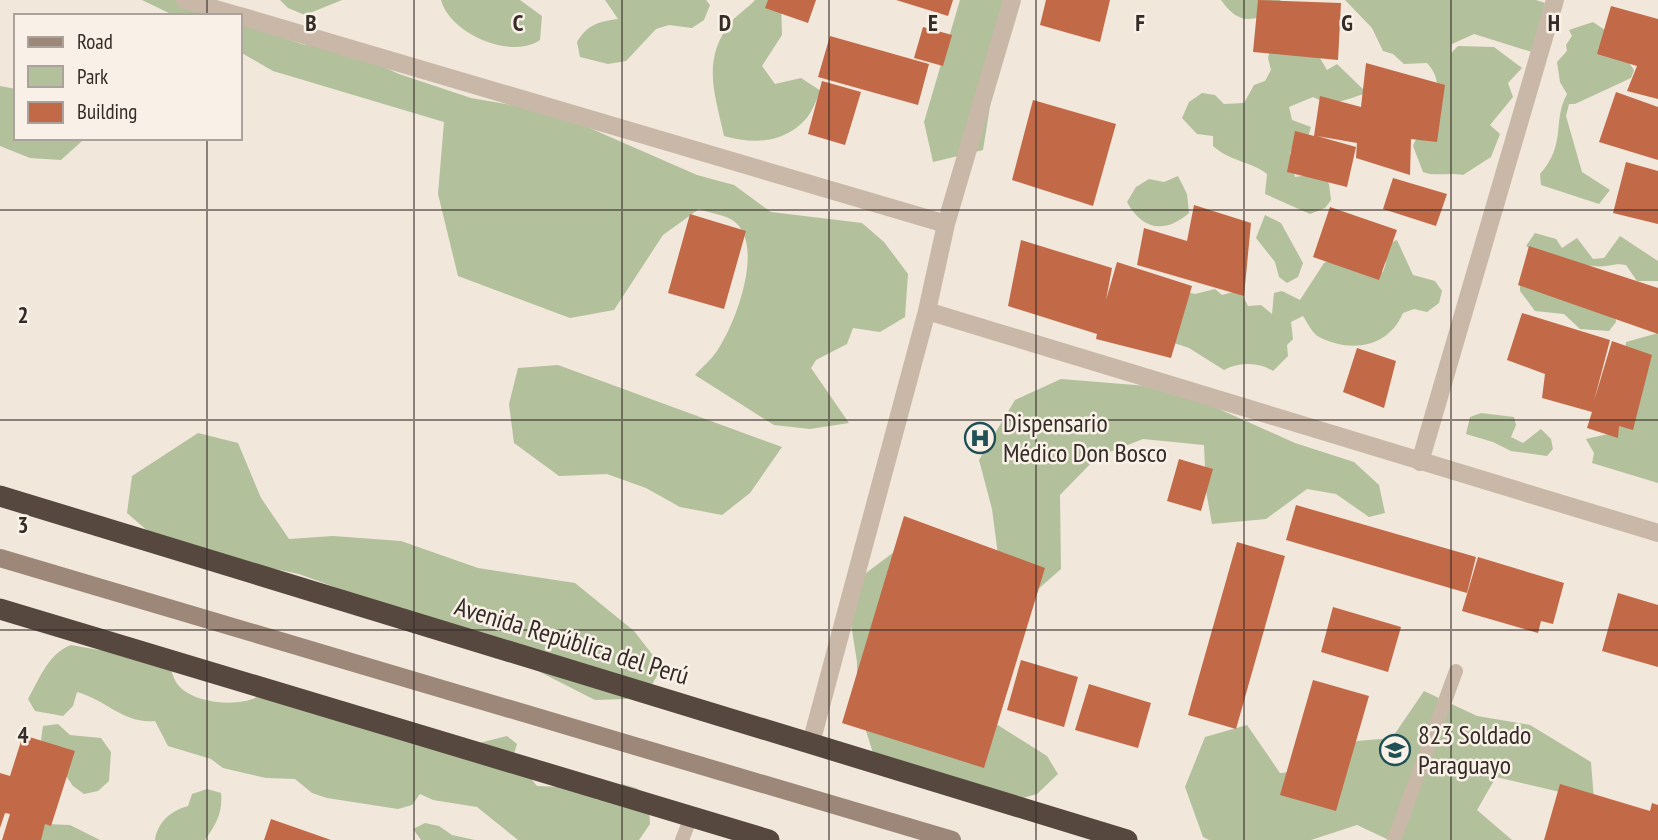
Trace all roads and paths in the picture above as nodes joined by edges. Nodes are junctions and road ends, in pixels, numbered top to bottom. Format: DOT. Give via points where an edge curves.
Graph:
graph roads {
  1 [pos="185,0"];
  2 [pos="1012,0"];
  3 [pos="1555,0"];
  4 [pos="232,14"];
  5 [pos="242,17"];
  6 [pos="946,224"];
  7 [pos="927,311"];
  8 [pos="1420,462"];
  9 [pos="0,496"];
  10 [pos="1658,533"];
  11 [pos="0,558"];
  12 [pos="0,610"];
  13 [pos="1456,671"];
  14 [pos="811,743"];
  15 [pos="691,817"];
  16 [pos="682,840"];
  17 [pos="769,840"];
  18 [pos="952,840"];
  19 [pos="1126,840"];
  20 [pos="1136,840"];
  21 [pos="1394,840"];
  1 -- 4 [label="street"];
  2 -- 6 [label="street"];
  3 -- 8 [label="street"];
  5 -- 6 [label="street"];
  6 -- 7 [label="street"];
  7 -- 8 [label="street"];
  7 -- 14 [label="street"];
  8 -- 10 [label="street"];
  9 -- 14 [label="highway, Avenida República del Perú"];
  11 -- 18 [label="street"];
  12 -- 15 [label="highway"];
  13 -- 21 [label="lane"];
  14 -- 19 [label="highway, Avenida República del Perú"];
  15 -- 16 [label="lane"];
  15 -- 17 [label="highway"];
  19 -- 20 [label="highway, Avenida República del Perú"];
}
